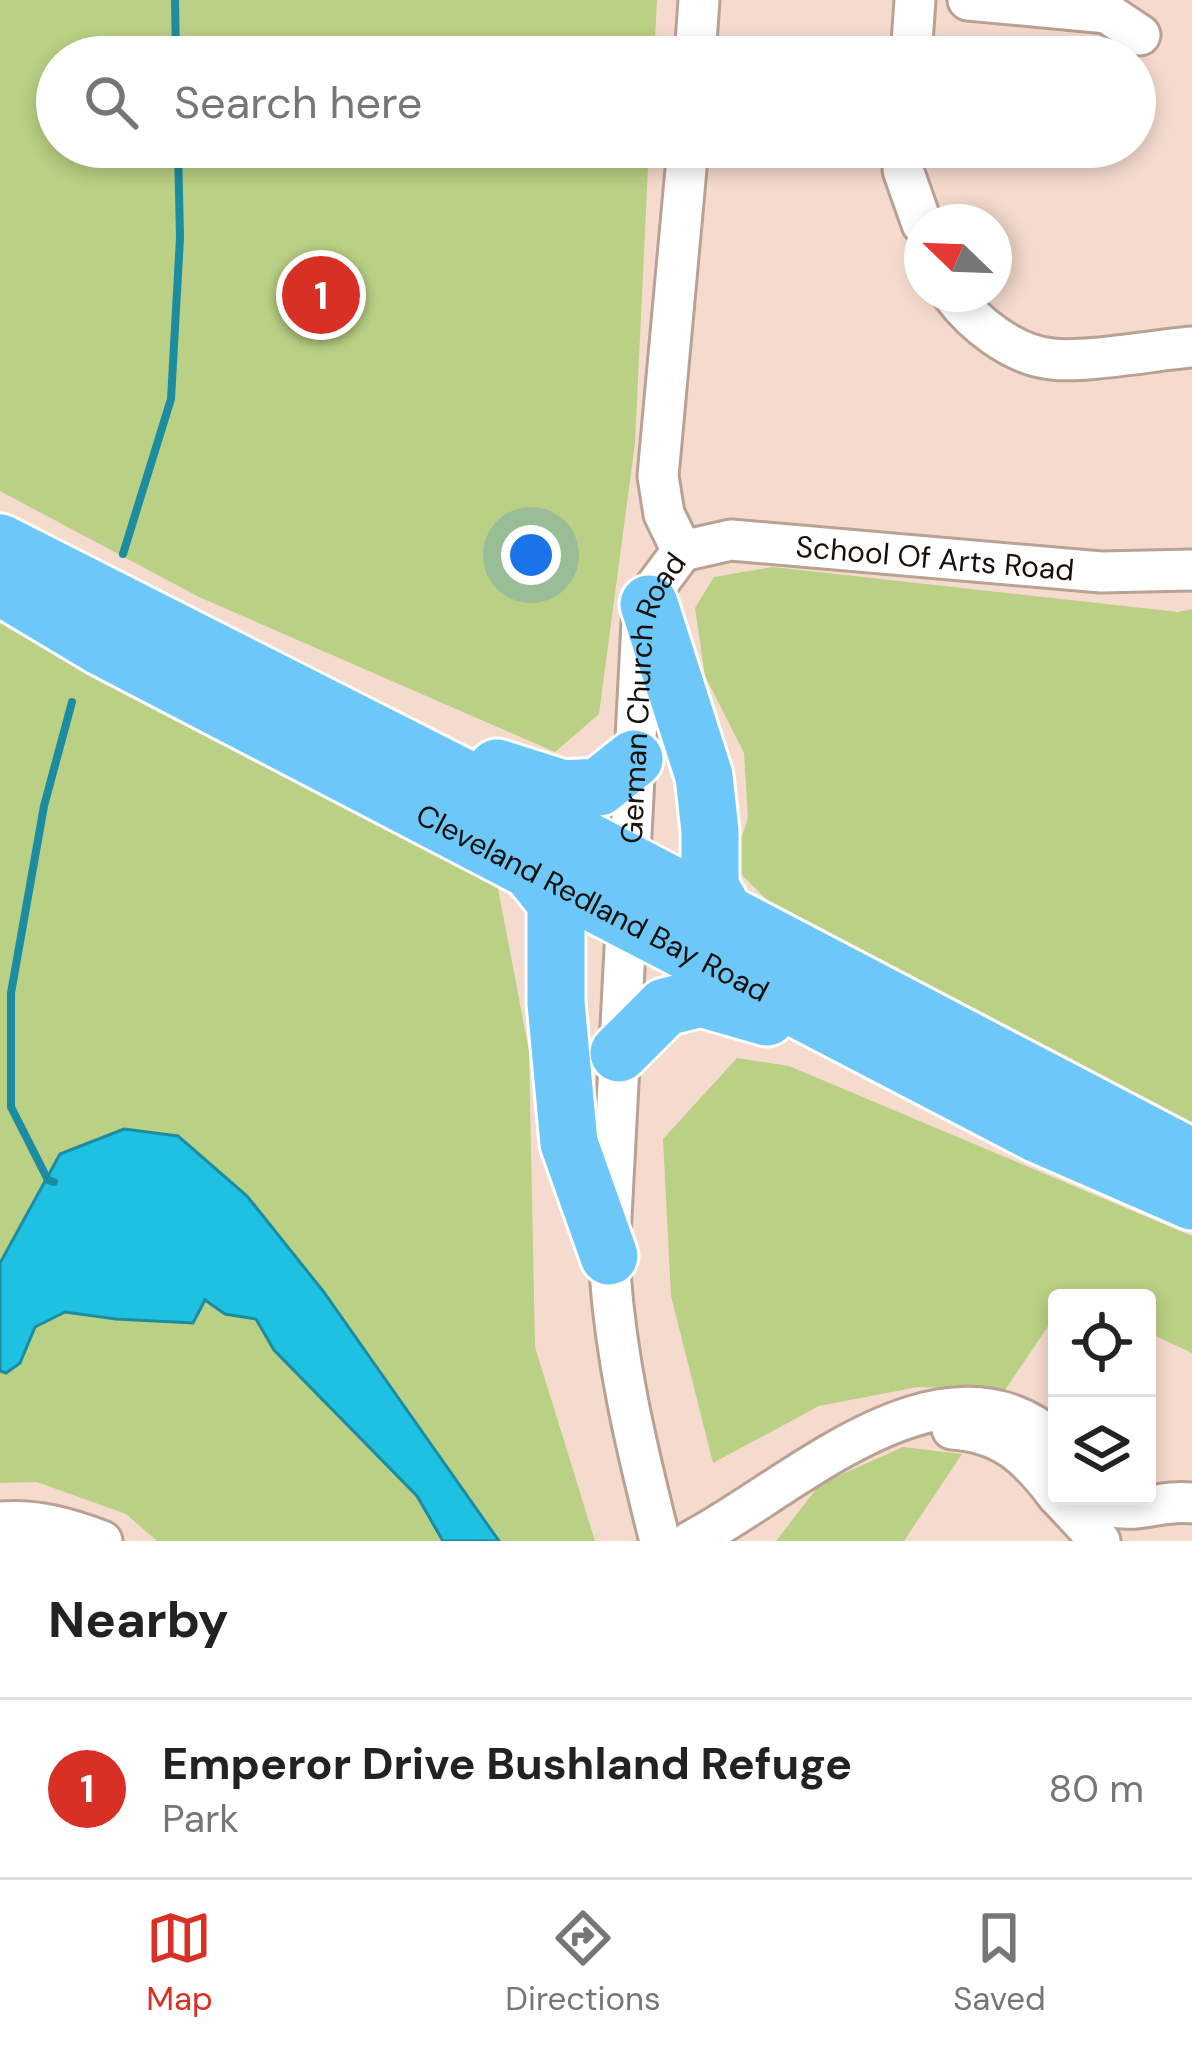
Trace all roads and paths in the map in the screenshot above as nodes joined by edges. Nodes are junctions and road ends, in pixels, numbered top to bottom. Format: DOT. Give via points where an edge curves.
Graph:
graph roads {
  1 [pos="699,0"];
  2 [pos="915,0"];
  3 [pos="968,0"];
  4 [pos="1140,34"];
  5 [pos="696,36"];
  6 [pos="912,36"];
  7 [pos="686,168"];
  8 [pos="903,168"];
  9 [pos="915,204"];
  10 [pos="966,312"];
  11 [pos="1192,347"];
  12 [pos="0,543"];
  13 [pos="682,551"];
  14 [pos="1192,570"];
  15 [pos="0,586"];
  16 [pos="649,604"];
  17 [pos="168,627"];
  18 [pos="634,759"];
  19 [pos="526,866"];
  20 [pos="627,890"];
  21 [pos="725,913"];
  22 [pos="620,1053"];
  23 [pos="1036,1132"];
  24 [pos="1192,1158"];
  25 [pos="1192,1202"];
  26 [pos="609,1256"];
  27 [pos="1048,1464"];
  28 [pos="1192,1503"];
  29 [pos="1057,1505"];
  30 [pos="1100,1514"];
  31 [pos="0,1522"];
  32 [pos="102,1541"];
  33 [pos="660,1541"];
  34 [pos="691,1541"];
  35 [pos="1060,1541"];
  36 [pos="1129,1541"];
  1 -- 5 [label="street"];
  2 -- 6 [label="street"];
  3 -- 4 [label="street" via="1107,13"];
  7 -- 13 [label="street, German Church Road" via="658,476"];
  8 -- 9 [label="street"];
  10 -- 11 [label="street" via="1023,351 1053,360"];
  12 -- 17 [label="highway, Cleveland Redland Bay Road"];
  13 -- 14 [label="street, School Of Arts Road" via="731,540 1101,572"];
  13 -- 16 [label="street, German Church Road"];
  15 -- 19 [label="highway, Cleveland Redland Bay Road"];
  16 -- 18 [label="street, German Church Road"];
  16 -- 21 [label="highway" via="704,776 710,887"];
  17 -- 18 [label="highway" via="563,789 599,787"];
  17 -- 20 [label="highway, Cleveland Redland Bay Road"];
  18 -- 20 [label="street, German Church Road"];
  19 -- 20 [label="highway, Cleveland Redland Bay Road"];
  19 -- 26 [label="highway" via="556,902 569,1143"];
  20 -- 21 [label="highway, Cleveland Redland Bay Road"];
  20 -- 22 [label="street, German Church Road"];
  20 -- 23 [label="highway, Cleveland Redland Bay Road"];
  21 -- 24 [label="highway, Cleveland Redland Bay Road"];
  22 -- 23 [label="highway" via="665,1007 701,998 750,1010"];
  22 -- 26 [label="street, German Church Road"];
  23 -- 25 [label="highway, Cleveland Redland Bay Road"];
  26 -- 33 [label="street, German Church Road" via="631,1426"];
  27 -- 34 [label="street" via="1028,1421 934,1411 854,1438"];
  28 -- 30 [label="street"];
  29 -- 35 [label="street"];
  30 -- 36 [label="street"];
  31 -- 32 [label="street" via="65,1527"];
}
